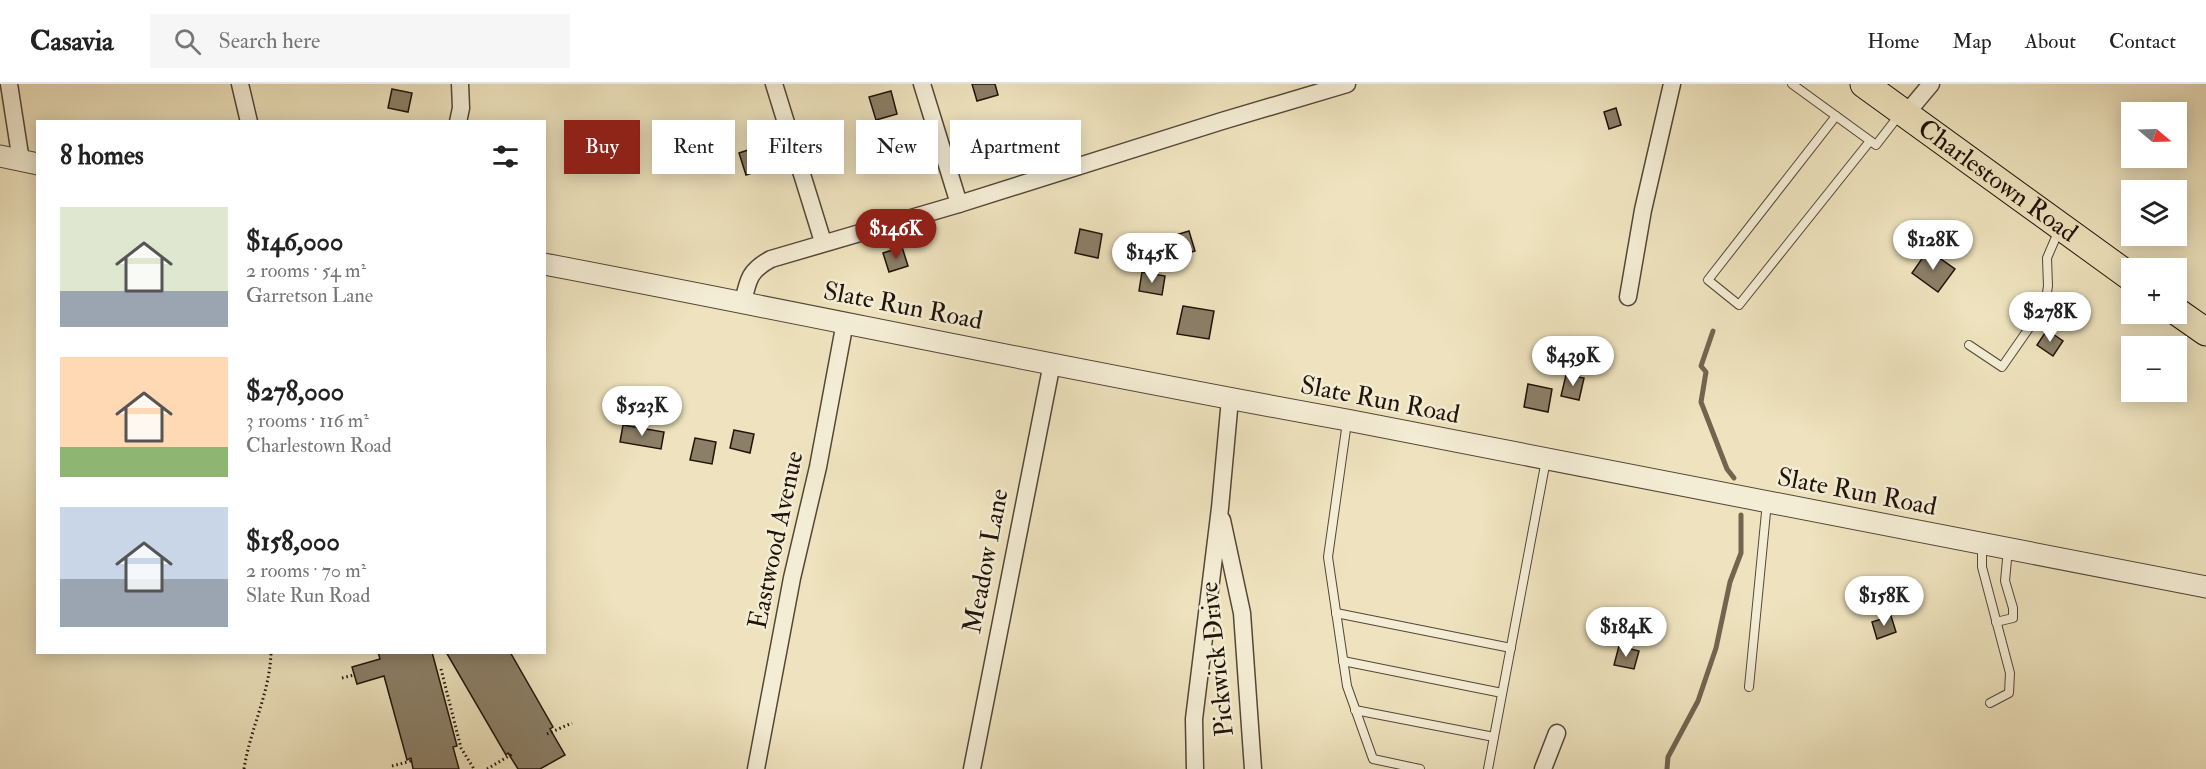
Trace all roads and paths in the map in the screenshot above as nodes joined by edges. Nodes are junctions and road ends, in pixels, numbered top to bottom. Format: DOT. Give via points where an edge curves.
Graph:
graph roads {
  1 [pos="9,84"];
  2 [pos="240,84"];
  3 [pos="460,84"];
  4 [pos="774,84"];
  5 [pos="922,84"];
  6 [pos="1347,84"];
  7 [pos="1672,84"];
  8 [pos="1792,84"];
  9 [pos="1864,84"];
  10 [pos="1931,84"];
  11 [pos="1904,113"];
  12 [pos="1836,116"];
  13 [pos="249,120"];
  14 [pos="458,120"];
  15 [pos="1870,141"];
  16 [pos="0,156"];
  17 [pos="29,162"];
  18 [pos="959,204"];
  19 [pos="2061,227"];
  20 [pos="823,242"];
  21 [pos="546,264"];
  22 [pos="2121,270"];
  23 [pos="1628,297"];
  24 [pos="743,302"];
  25 [pos="2187,319"];
  26 [pos="845,322"];
  27 [pos="2206,332"];
  28 [pos="1969,345"];
  29 [pos="1052,363"];
  30 [pos="1230,399"];
  31 [pos="1347,420"];
  32 [pos="1546,459"];
  33 [pos="1767,502"];
  34 [pos="1220,508"];
  35 [pos="1982,543"];
  36 [pos="2008,548"];
  37 [pos="2206,587"];
  38 [pos="1336,613"];
  39 [pos="1996,622"];
  40 [pos="1511,648"];
  41 [pos="271,654"];
  42 [pos="1343,661"];
  43 [pos="441,669"];
  44 [pos="354,675"];
  45 [pos="342,678"];
  46 [pos="1749,687"];
  47 [pos="1502,693"];
  48 [pos="1990,704"];
  49 [pos="1355,710"];
  50 [pos="572,723"];
  51 [pos="1557,733"];
  52 [pos="547,734"];
  53 [pos="1494,737"];
  54 [pos="514,753"];
  55 [pos="411,761"];
  56 [pos="392,766"];
  57 [pos="244,769"];
  58 [pos="474,769"];
  59 [pos="487,769"];
  60 [pos="756,769"];
  61 [pos="972,769"];
  62 [pos="1195,769"];
  63 [pos="1253,769"];
  64 [pos="1420,769"];
  65 [pos="1488,769"];
  66 [pos="1543,769"];
  1 -- 17 [label="street"];
  2 -- 13 [label="street"];
  3 -- 14 [label="street"];
  4 -- 20 [label="street"];
  5 -- 18 [label="street"];
  6 -- 18 [label="street"];
  7 -- 23 [label="street"];
  8 -- 12 [label="lane"];
  9 -- 11 [label="main road, Charlestown Road"];
  10 -- 11 [label="street"];
  11 -- 15 [label="lane" via="1876,145"];
  11 -- 19 [label="main road, Charlestown Road"];
  12 -- 15 [label="lane"];
  12 -- 15 [label="lane" via="1708,280 1739,305"];
  16 -- 17 [label="street"];
  18 -- 20 [label="street"];
  19 -- 22 [label="main road, Charlestown Road"];
  19 -- 28 [label="lane" via="2047,258 2045,304 2002,368"];
  20 -- 24 [label="street" via="756,266"];
  21 -- 24 [label="street, Slate Run Road"];
  24 -- 26 [label="street, Slate Run Road"];
  25 -- 27 [label="main road"];
  26 -- 29 [label="street, Slate Run Road"];
  26 -- 60 [label="street, Eastwood Avenue"];
  29 -- 30 [label="street, Slate Run Road"];
  29 -- 61 [label="street, Meadow Lane"];
  30 -- 31 [label="street, Slate Run Road"];
  30 -- 34 [label="street, Pickwick Drive"];
  31 -- 32 [label="street, Slate Run Road"];
  31 -- 38 [label="lane" via="1328,557"];
  32 -- 33 [label="street, Slate Run Road"];
  32 -- 40 [label="lane"];
  33 -- 35 [label="street, Slate Run Road"];
  33 -- 46 [label="lane"];
  34 -- 62 [label="street, Pickwick Drive" via="1194,719"];
  34 -- 63 [label="street, Pickwick Drive" via="1242,613"];
  35 -- 36 [label="street, Slate Run Road"];
  35 -- 39 [label="lane" via="1982,567"];
  36 -- 37 [label="street, Slate Run Road"];
  36 -- 39 [label="lane" via="2005,581 2013,618"];
  38 -- 40 [label="lane"];
  38 -- 42 [label="lane"];
  39 -- 48 [label="lane" via="2011,685 2009,693"];
  40 -- 47 [label="lane"];
  41 -- 57 [label="path" via="267,687"];
  42 -- 47 [label="lane"];
  42 -- 49 [label="lane"];
  43 -- 58 [label="path" via="461,748"];
  44 -- 45 [label="path"];
  47 -- 53 [label="lane"];
  49 -- 53 [label="lane"];
  49 -- 64 [label="lane" via="1372,759"];
  50 -- 52 [label="path"];
  51 -- 66 [label="street"];
  53 -- 65 [label="lane"];
  54 -- 59 [label="path"];
  55 -- 56 [label="path"];
}
